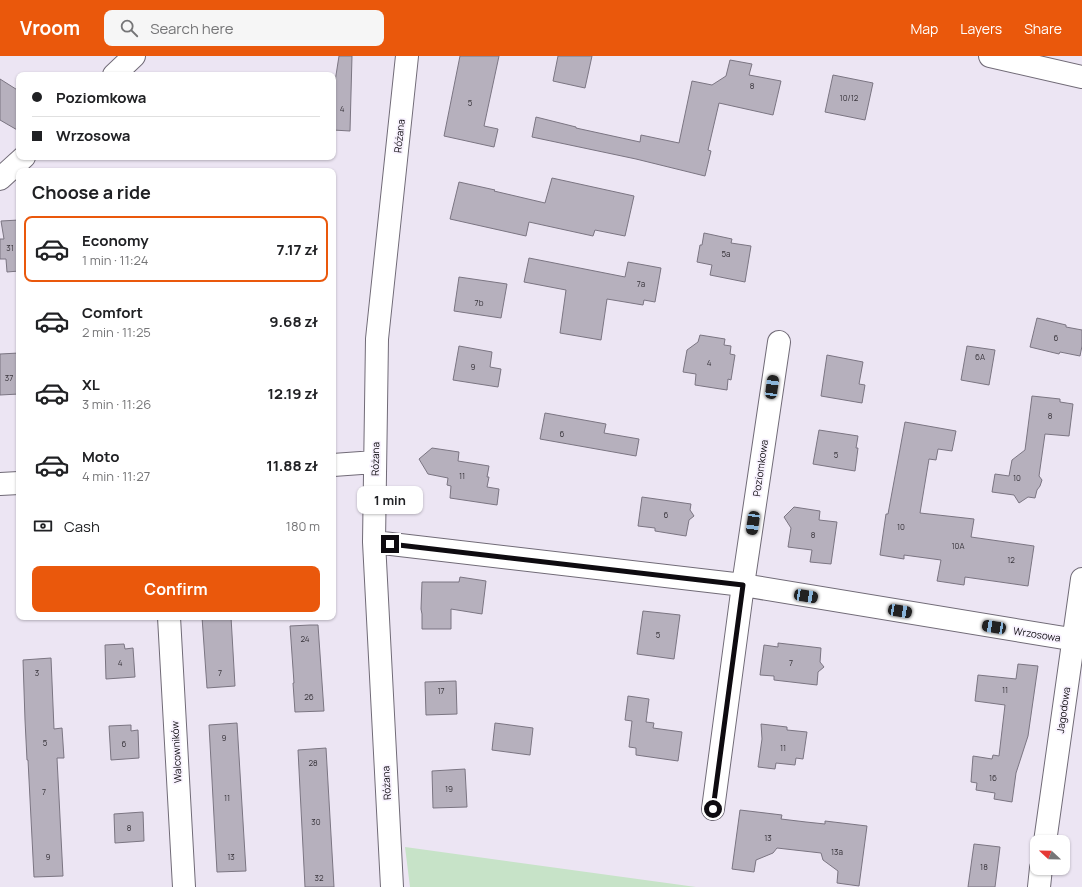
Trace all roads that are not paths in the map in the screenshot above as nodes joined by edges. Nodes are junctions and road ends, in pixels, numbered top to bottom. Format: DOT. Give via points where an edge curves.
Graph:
graph roads {
  1 [pos="134,56"];
  2 [pos="407,56"];
  3 [pos="990,56"];
  4 [pos="117,72"];
  5 [pos="1082,76"];
  6 [pos="21,160"];
  7 [pos="0,179"];
  8 [pos="779,342"];
  9 [pos="375,462"];
  10 [pos="336,465"];
  11 [pos="16,483"];
  12 [pos="0,484"];
  13 [pos="374,542"];
  14 [pos="1082,579"];
  15 [pos="743,585"];
  16 [pos="169,620"];
  17 [pos="1077,640"];
  18 [pos="713,809"];
  19 [pos="1046,835"];
  20 [pos="1040,875"];
  21 [pos="184,887"];
  22 [pos="392,887"];
  23 [pos="1038,887"];
  1 -- 4 [label="street"];
  2 -- 9 [label="street, Różana" via="377,338"];
  3 -- 5 [label="street"];
  6 -- 7 [label="street"];
  8 -- 15 [label="street, Poziomkowa"];
  9 -- 10 [label="street"];
  9 -- 13 [label="street, Różana"];
  11 -- 12 [label="street"];
  13 -- 15 [label="street, Wrzosowa"];
  13 -- 22 [label="street, Różana"];
  14 -- 17 [label="street, Jagodowa"];
  15 -- 17 [label="street, Wrzosowa"];
  15 -- 18 [label="street, Poziomkowa"];
  16 -- 21 [label="street, Walcowników"];
  17 -- 19 [label="street, Jagodowa"];
  20 -- 23 [label="street"];
}
